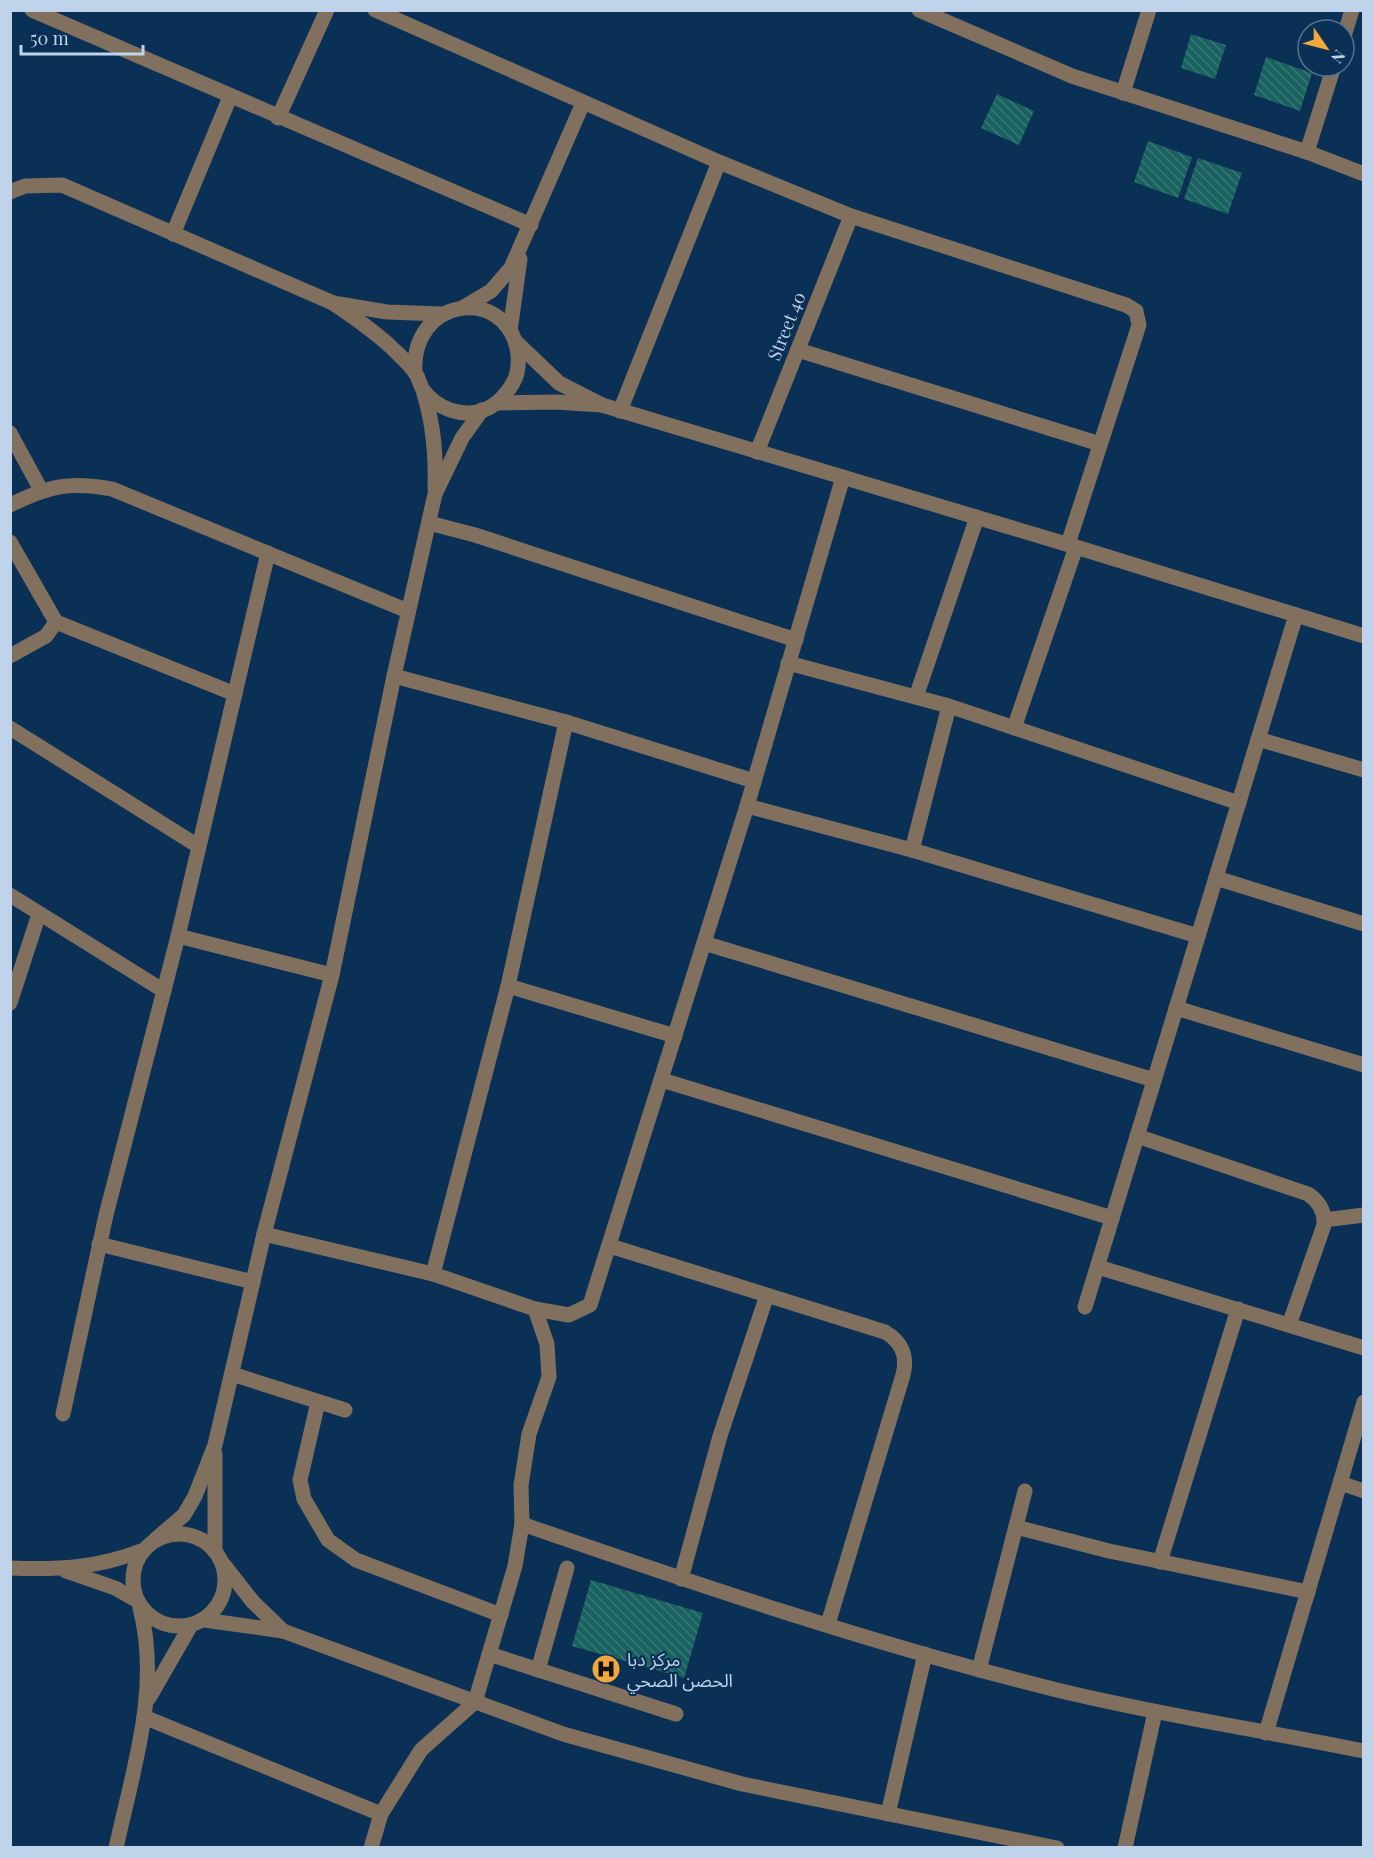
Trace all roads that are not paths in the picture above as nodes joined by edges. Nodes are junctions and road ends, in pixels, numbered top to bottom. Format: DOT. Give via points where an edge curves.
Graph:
graph roads {
  1 [pos="32,10"];
  2 [pos="327,10"];
  3 [pos="375,10"];
  4 [pos="919,10"];
  5 [pos="1149,10"];
  6 [pos="1330,78"];
  7 [pos="1123,93"];
  8 [pos="230,97"];
  9 [pos="583,103"];
  10 [pos="278,118"];
  11 [pos="1306,152"];
  12 [pos="719,162"];
  13 [pos="1364,174"];
  14 [pos="10,192"];
  15 [pos="851,216"];
  16 [pos="528,231"];
  17 [pos="173,234"];
  18 [pos="333,303"];
  19 [pos="446,312"];
  20 [pos="512,336"];
  21 [pos="798,350"];
  22 [pos="415,373"];
  23 [pos="422,389"];
  24 [pos="497,403"];
  25 [pos="602,405"];
  26 [pos="482,410"];
  27 [pos="620,411"];
  28 [pos="10,433"];
  29 [pos="1100,444"];
  30 [pos="757,452"];
  31 [pos="843,477"];
  32 [pos="40,490"];
  33 [pos="435,494"];
  34 [pos="10,505"];
  35 [pos="977,517"];
  36 [pos="429,523"];
  37 [pos="10,542"];
  38 [pos="1072,546"];
  39 [pos="268,553"];
  40 [pos="408,611"];
  41 [pos="1296,615"];
  42 [pos="56,622"];
  43 [pos="1364,636"];
  44 [pos="796,640"];
  45 [pos="10,656"];
  46 [pos="788,663"];
  47 [pos="393,676"];
  48 [pos="235,694"];
  49 [pos="916,697"];
  50 [pos="949,706"];
  51 [pos="566,722"];
  52 [pos="10,728"];
  53 [pos="1014,728"];
  54 [pos="1258,739"];
  55 [pos="1364,770"];
  56 [pos="754,781"];
  57 [pos="1239,803"];
  58 [pos="747,806"];
  59 [pos="198,846"];
  60 [pos="912,850"];
  61 [pos="1216,878"];
  62 [pos="10,895"];
  63 [pos="39,914"];
  64 [pos="1364,924"];
  65 [pos="178,936"];
  66 [pos="1198,936"];
  67 [pos="704,943"];
  68 [pos="332,975"];
  69 [pos="508,986"];
  70 [pos="164,991"];
  71 [pos="10,1003"];
  72 [pos="1176,1008"];
  73 [pos="675,1036"];
  74 [pos="1364,1065"];
  75 [pos="662,1080"];
  76 [pos="1154,1080"];
  77 [pos="1137,1136"];
  78 [pos="1364,1215"];
  79 [pos="1112,1218"];
  80 [pos="1324,1220"];
  81 [pos="264,1234"];
  82 [pos="99,1244"];
  83 [pos="610,1246"];
  84 [pos="1098,1267"];
  85 [pos="433,1274"];
  86 [pos="253,1282"];
  87 [pos="768,1295"];
  88 [pos="1085,1307"];
  89 [pos="535,1309"];
  90 [pos="1238,1309"];
  91 [pos="1289,1325"];
  92 [pos="1364,1348"];
  93 [pos="232,1374"];
  94 [pos="318,1402"];
  95 [pos="1364,1402"];
  96 [pos="345,1410"];
  97 [pos="63,1414"];
  98 [pos="215,1445"];
  99 [pos="1340,1484"];
  100 [pos="1025,1491"];
  101 [pos="1364,1491"];
  102 [pos="522,1524"];
  103 [pos="1016,1527"];
  104 [pos="156,1539"];
  105 [pos="144,1550"];
  106 [pos="215,1550"];
  107 [pos="1160,1562"];
  108 [pos="223,1564"];
  109 [pos="10,1568"];
  110 [pos="567,1568"];
  111 [pos="63,1570"];
  112 [pos="681,1579"];
  113 [pos="1308,1592"];
  114 [pos="139,1603"];
  115 [pos="501,1615"];
  116 [pos="198,1622"];
  117 [pos="828,1624"];
  118 [pos="283,1631"];
  119 [pos="489,1654"];
  120 [pos="925,1654"];
  121 [pos="538,1670"];
  122 [pos="979,1670"];
  123 [pos="149,1698"];
  124 [pos="475,1702"];
  125 [pos="1155,1712"];
  126 [pos="676,1714"];
  127 [pos="144,1717"];
  128 [pos="1266,1733"];
  129 [pos="1364,1751"];
  130 [pos="381,1814"];
  131 [pos="888,1814"];
  132 [pos="116,1848"];
  133 [pos="371,1848"];
  134 [pos="1057,1848"];
  135 [pos="1125,1848"];
  1 -- 8 [label="street"];
  2 -- 10 [label="street"];
  3 -- 9 [label="street"];
  4 -- 7 [label="street" via="1072,76"];
  5 -- 7 [label="street"];
  6 -- 11 [label="street"];
  7 -- 11 [label="street"];
  8 -- 10 [label="street"];
  8 -- 17 [label="street"];
  9 -- 12 [label="street"];
  9 -- 16 [label="street"];
  10 -- 16 [label="street"];
  11 -- 13 [label="street"];
  12 -- 15 [label="street"];
  12 -- 27 [label="street"];
  14 -- 17 [label="street" via="25,186 62,185"];
  15 -- 21 [label="street, Street 40"];
  15 -- 29 [label="street" via="1136,311 1139,325"];
  16 -- 19 [label="street" via="511,268 491,291 465,307"];
  16 -- 20 [label="street" via="516,281"];
  17 -- 18 [label="street"];
  18 -- 19 [label="street" via="387,312"];
  18 -- 22 [label="street" via="368,327"];
  19 -- 20 [label="street" via="463,308 489,313"];
  19 -- 22 [label="street" via="429,324 419,339"];
  20 -- 24 [label="street" via="519,358 517,375"];
  20 -- 25 [label="street" via="559,383"];
  21 -- 29 [label="street"];
  21 -- 30 [label="street, Street 40"];
  22 -- 23 [label="street"];
  23 -- 26 [label="street" via="433,402 448,410"];
  23 -- 33 [label="street" via="436,449"];
  24 -- 25 [label="street"];
  24 -- 26 [label="street"];
  25 -- 27 [label="street"];
  26 -- 33 [label="street" via="462,438"];
  27 -- 30 [label="street"];
  28 -- 32 [label="street"];
  29 -- 38 [label="street"];
  30 -- 31 [label="street"];
  31 -- 35 [label="street"];
  31 -- 44 [label="street"];
  32 -- 34 [label="street"];
  32 -- 39 [label="street" via="63,485 112,489"];
  33 -- 36 [label="street"];
  35 -- 38 [label="street"];
  35 -- 49 [label="street"];
  36 -- 40 [label="street"];
  36 -- 44 [label="street" via="486,538"];
  37 -- 42 [label="street"];
  38 -- 41 [label="street"];
  38 -- 53 [label="street"];
  39 -- 40 [label="street"];
  39 -- 48 [label="street"];
  40 -- 47 [label="street"];
  41 -- 43 [label="street"];
  41 -- 54 [label="street"];
  42 -- 45 [label="street" via="46,636"];
  42 -- 48 [label="street"];
  44 -- 46 [label="street"];
  46 -- 49 [label="street"];
  46 -- 56 [label="street"];
  47 -- 51 [label="street"];
  47 -- 68 [label="street"];
  48 -- 59 [label="street"];
  49 -- 50 [label="street"];
  50 -- 53 [label="street"];
  50 -- 60 [label="street"];
  51 -- 56 [label="street"];
  51 -- 69 [label="street"];
  52 -- 59 [label="street"];
  53 -- 57 [label="street"];
  54 -- 55 [label="street"];
  54 -- 57 [label="street"];
  56 -- 58 [label="street"];
  57 -- 61 [label="street"];
  58 -- 60 [label="street"];
  58 -- 67 [label="street"];
  59 -- 65 [label="street"];
  60 -- 66 [label="street"];
  61 -- 64 [label="street"];
  61 -- 66 [label="street"];
  62 -- 63 [label="street"];
  63 -- 70 [label="street"];
  63 -- 71 [label="street"];
  65 -- 68 [label="street"];
  65 -- 70 [label="street"];
  66 -- 72 [label="street"];
  67 -- 73 [label="street"];
  67 -- 76 [label="street"];
  68 -- 81 [label="street"];
  69 -- 73 [label="street"];
  69 -- 85 [label="street"];
  70 -- 82 [label="street"];
  72 -- 74 [label="street"];
  72 -- 76 [label="street"];
  73 -- 75 [label="street"];
  75 -- 79 [label="street"];
  75 -- 83 [label="street"];
  76 -- 77 [label="street"];
  77 -- 79 [label="street"];
  77 -- 80 [label="street" via="1308,1194 1318,1202"];
  78 -- 80 [label="street"];
  79 -- 84 [label="street"];
  80 -- 91 [label="street"];
  81 -- 85 [label="street"];
  81 -- 86 [label="street"];
  82 -- 86 [label="street"];
  82 -- 97 [label="street"];
  83 -- 87 [label="street"];
  83 -- 89 [label="street" via="594,1299 584,1311 569,1315"];
  84 -- 88 [label="street"];
  84 -- 90 [label="street"];
  85 -- 89 [label="street"];
  86 -- 93 [label="street"];
  87 -- 112 [label="street" via="720,1436"];
  87 -- 117 [label="street" via="885,1332 896,1340 905,1359"];
  89 -- 102 [label="street" via="547,1344 549,1377 530,1434 521,1485"];
  90 -- 91 [label="street"];
  90 -- 107 [label="street"];
  91 -- 92 [label="street"];
  93 -- 94 [label="street"];
  93 -- 98 [label="street"];
  94 -- 96 [label="street"];
  94 -- 115 [label="street" via="300,1480 304,1499 328,1540 356,1560"];
  95 -- 99 [label="street"];
  98 -- 104 [label="street" via="184,1515"];
  98 -- 106 [label="street"];
  99 -- 101 [label="street"];
  99 -- 113 [label="street"];
  100 -- 103 [label="street"];
  102 -- 112 [label="street"];
  102 -- 115 [label="street"];
  103 -- 107 [label="street"];
  103 -- 122 [label="street"];
  104 -- 105 [label="street"];
  104 -- 106 [label="street" via="188,1534"];
  105 -- 111 [label="street"];
  105 -- 114 [label="street" via="133,1577"];
  106 -- 108 [label="street"];
  107 -- 113 [label="street"];
  108 -- 116 [label="street" via="223,1595 216,1609"];
  108 -- 118 [label="street" via="253,1602"];
  109 -- 111 [label="street"];
  110 -- 121 [label="street"];
  111 -- 114 [label="street" via="115,1588"];
  112 -- 117 [label="street"];
  113 -- 128 [label="street"];
  114 -- 116 [label="street" via="149,1616 162,1623 176,1627"];
  114 -- 123 [label="street" via="146,1630"];
  115 -- 119 [label="street"];
  116 -- 118 [label="street"];
  116 -- 123 [label="street"];
  117 -- 120 [label="street"];
  118 -- 124 [label="street"];
  119 -- 121 [label="street"];
  119 -- 124 [label="street"];
  120 -- 122 [label="street"];
  120 -- 131 [label="street"];
  121 -- 126 [label="street"];
  122 -- 125 [label="street"];
  123 -- 127 [label="street"];
  124 -- 130 [label="street" via="421,1750"];
  124 -- 131 [label="street" via="563,1734 742,1784"];
  125 -- 128 [label="street"];
  125 -- 135 [label="street"];
  127 -- 130 [label="street"];
  127 -- 132 [label="street"];
  128 -- 129 [label="street"];
  130 -- 133 [label="street"];
  131 -- 134 [label="street"];
}
